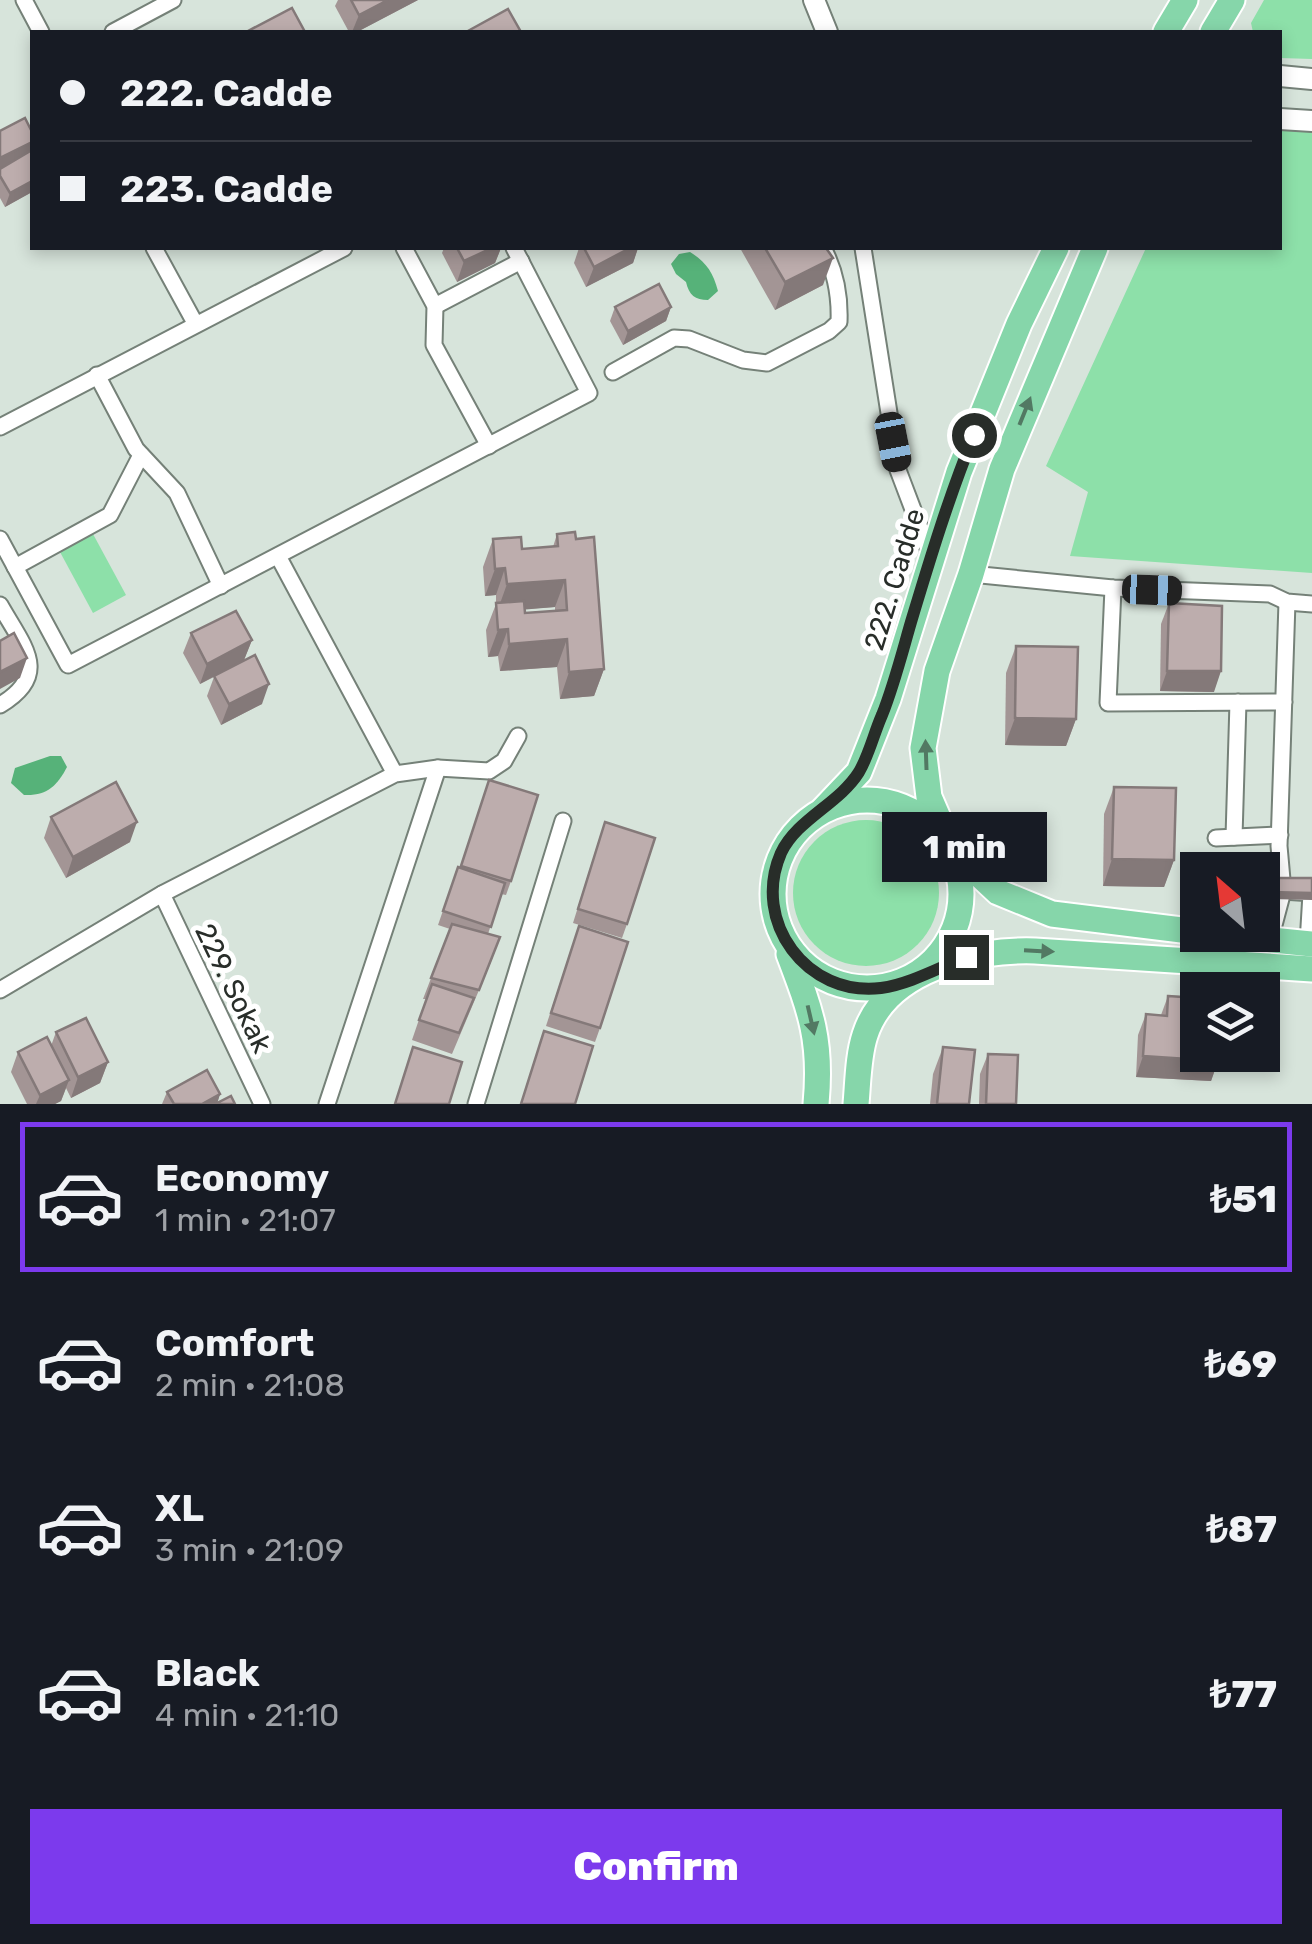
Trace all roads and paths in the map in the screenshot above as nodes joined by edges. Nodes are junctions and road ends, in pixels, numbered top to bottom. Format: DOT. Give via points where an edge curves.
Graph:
graph roads {
  1 [pos="24,0"];
  2 [pos="172,0"];
  3 [pos="814,0"];
  4 [pos="1185,0"];
  5 [pos="1232,0"];
  6 [pos="41,30"];
  7 [pos="116,30"];
  8 [pos="825,30"];
  9 [pos="1167,30"];
  10 [pos="1214,30"];
  11 [pos="1234,30"];
  12 [pos="1282,76"];
  13 [pos="1312,79"];
  14 [pos="1282,119"];
  15 [pos="1312,122"];
  16 [pos="155,250"];
  17 [pos="340,250"];
  18 [pos="405,250"];
  19 [pos="824,250"];
  20 [pos="863,250"];
  21 [pos="1055,250"];
  22 [pos="1094,250"];
  23 [pos="518,254"];
  24 [pos="435,306"];
  25 [pos="195,323"];
  26 [pos="612,372"];
  27 [pos="97,375"];
  28 [pos="0,427"];
  29 [pos="489,446"];
  30 [pos="141,454"];
  31 [pos="0,540"];
  32 [pos="278,556"];
  33 [pos="931,557"];
  34 [pos="15,567"];
  35 [pos="971,574"];
  36 [pos="221,586"];
  37 [pos="1113,588"];
  38 [pos="1287,602"];
  39 [pos="1312,604"];
  40 [pos="0,605"];
  41 [pos="1238,702"];
  42 [pos="1284,702"];
  43 [pos="0,705"];
  44 [pos="518,736"];
  45 [pos="438,768"];
  46 [pos="395,774"];
  47 [pos="824,810"];
  48 [pos="563,821"];
  49 [pos="1280,836"];
  50 [pos="1234,837"];
  51 [pos="1216,838"];
  52 [pos="951,848"];
  53 [pos="1283,890"];
  54 [pos="162,894"];
  55 [pos="1311,894"];
  56 [pos="1280,902"];
  57 [pos="1180,930"];
  58 [pos="784,940"];
  59 [pos="1280,943"];
  60 [pos="1311,952"];
  61 [pos="911,978"];
  62 [pos="0,990"];
  63 [pos="262,1104"];
  64 [pos="326,1104"];
  65 [pos="476,1104"];
  66 [pos="816,1104"];
  67 [pos="856,1104"];
  1 -- 6 [label="street"];
  2 -- 7 [label="street"];
  3 -- 8 [label="street"];
  4 -- 9 [label="main road"];
  5 -- 10 [label="main road"];
  5 -- 11 [label="main road"];
  12 -- 13 [label="street"];
  14 -- 15 [label="street"];
  16 -- 25 [label="street"];
  17 -- 25 [label="street"];
  18 -- 24 [label="street"];
  19 -- 26 [label="street" via="840,308 840,322 828,331 767,363 674,338"];
  20 -- 33 [label="street" via="898,470"];
  21 -- 33 [label="main road, 222. Cadde" via="1019,324"];
  35 -- 22 [label="main road, one-way" via="1002,469"];
  23 -- 24 [label="street"];
  23 -- 29 [label="street" via="590,392"];
  24 -- 29 [label="street" via="434,344"];
  25 -- 27 [label="street"];
  27 -- 28 [label="street"];
  27 -- 30 [label="street"];
  29 -- 32 [label="street"];
  30 -- 34 [label="street" via="110,515"];
  30 -- 36 [label="street" via="177,493"];
  31 -- 34 [label="street"];
  32 -- 36 [label="street"];
  32 -- 46 [label="street"];
  33 -- 47 [label="main road, 222. Cadde" via="859,772"];
  34 -- 36 [label="street" via="68,665"];
  35 -- 37 [label="street"];
  52 -- 35 [label="main road, one-way" via="929,796 923,748 937,671"];
  37 -- 38 [label="street" via="1270,594"];
  37 -- 41 [label="street" via="1108,703"];
  38 -- 39 [label="street"];
  38 -- 42 [label="street"];
  40 -- 43 [label="street" via="28,656 30,676"];
  41 -- 42 [label="street"];
  41 -- 50 [label="street"];
  42 -- 49 [label="street"];
  44 -- 45 [label="street" via="490,771"];
  45 -- 46 [label="street"];
  45 -- 64 [label="street"];
  46 -- 54 [label="street"];
  47 -- 52 [label="main road" via="851,800 909,808"];
  47 -- 58 [label="main road" via="782,852 773,882"];
  48 -- 65 [label="street"];
  49 -- 50 [label="street"];
  49 -- 53 [label="street"];
  50 -- 51 [label="street"];
  52 -- 57 [label="main road" via="998,892 1052,914"];
  52 -- 61 [label="main road" via="962,907 936,960"];
  53 -- 55 [label="street"];
  53 -- 56 [label="street"];
  54 -- 62 [label="street"];
  54 -- 63 [label="street, 229. Sokak"];
  55 -- 60 [label="street"];
  58 -- 61 [label="main road" via="826,980 883,988"];
  58 -- 66 [label="main road, one-way" via="811,1013 820,1062"];
  59 -- 60 [label="main road"];
  61 -- 60 [label="main road, one-way" via="1001,950"];
  61 -- 67 [label="main road" via="880,1006 865,1034"];
}
